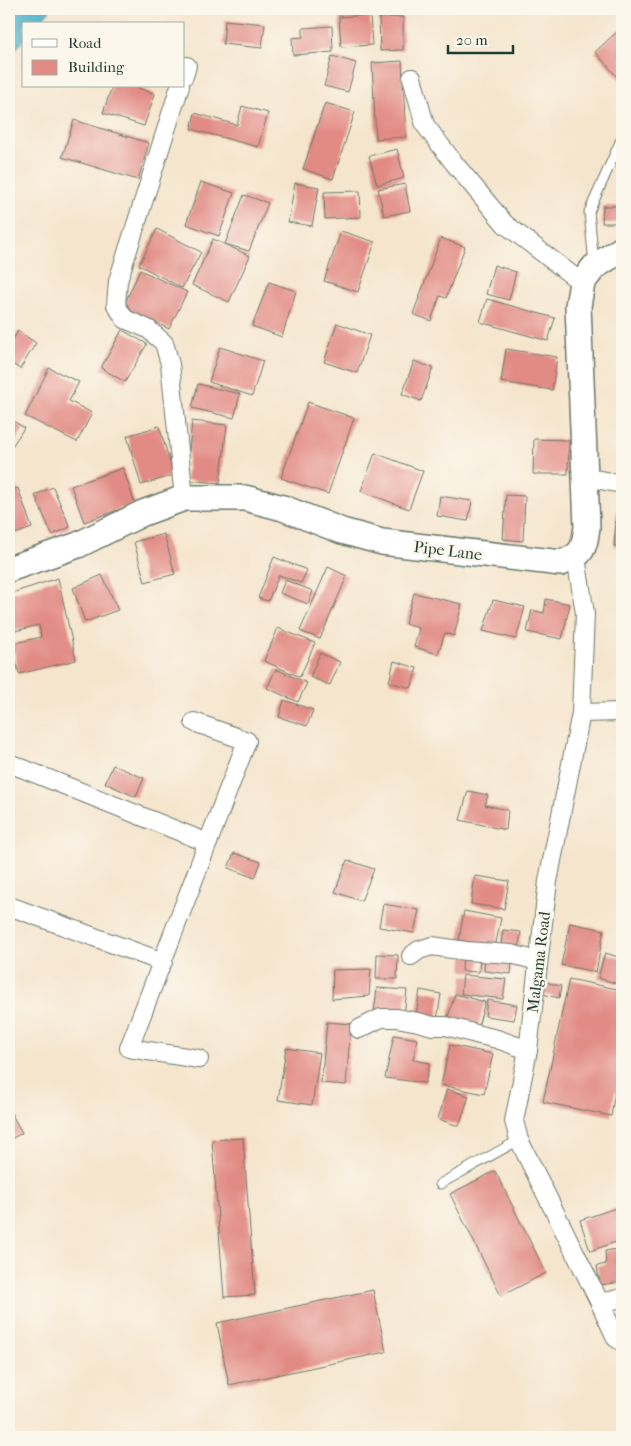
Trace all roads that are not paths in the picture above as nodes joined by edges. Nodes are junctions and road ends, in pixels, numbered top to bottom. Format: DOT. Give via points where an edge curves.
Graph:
graph roads {
  1 [pos="412,78"];
  2 [pos="179,88"];
  3 [pos="622,138"];
  4 [pos="622,249"];
  5 [pos="588,275"];
  6 [pos="584,477"];
  7 [pos="622,484"];
  8 [pos="184,498"];
  9 [pos="576,558"];
  10 [pos="9,569"];
  11 [pos="622,712"];
  12 [pos="581,713"];
  13 [pos="194,722"];
  14 [pos="9,763"];
  15 [pos="208,843"];
  16 [pos="9,906"];
  17 [pos="411,956"];
  18 [pos="538,961"];
  19 [pos="162,962"];
  20 [pos="359,1029"];
  21 [pos="528,1050"];
  22 [pos="199,1059"];
  23 [pos="519,1140"];
  24 [pos="440,1184"];
  25 [pos="622,1298"];
  26 [pos="600,1303"];
  27 [pos="622,1342"];
  1 -- 5 [label="street" via="425,126 505,224"];
  2 -- 8 [label="street" via="118,281 116,305 125,319 148,329 164,343 170,364"];
  3 -- 5 [label="lane" via="589,212"];
  4 -- 5 [label="street"];
  5 -- 6 [label="street" via="578,306"];
  6 -- 7 [label="street"];
  6 -- 9 [label="street" via="587,527 585,543"];
  8 -- 9 [label="street, Pipe Lane" via="245,498 382,542 561,563"];
  8 -- 10 [label="street, Pipe Lane" via="143,513 78,545"];
  9 -- 12 [label="street, Malgama Road" via="585,613"];
  11 -- 12 [label="street"];
  12 -- 18 [label="street, Malgama Road" via="548,881"];
  13 -- 15 [label="street" via="247,741"];
  14 -- 15 [label="street"];
  15 -- 19 [label="street"];
  16 -- 19 [label="street"];
  17 -- 18 [label="street" via="432,946 511,954"];
  18 -- 21 [label="street, Malgama Road"];
  19 -- 22 [label="street" via="130,1048"];
  20 -- 21 [label="street" via="381,1018 397,1018 446,1026"];
  21 -- 23 [label="street, Malgama Road" via="514,1122"];
  23 -- 24 [label="lane"];
  23 -- 26 [label="street, Malgama Road"];
  25 -- 26 [label="street"];
  26 -- 27 [label="street, Malgama Road" via="616,1338"];
}
